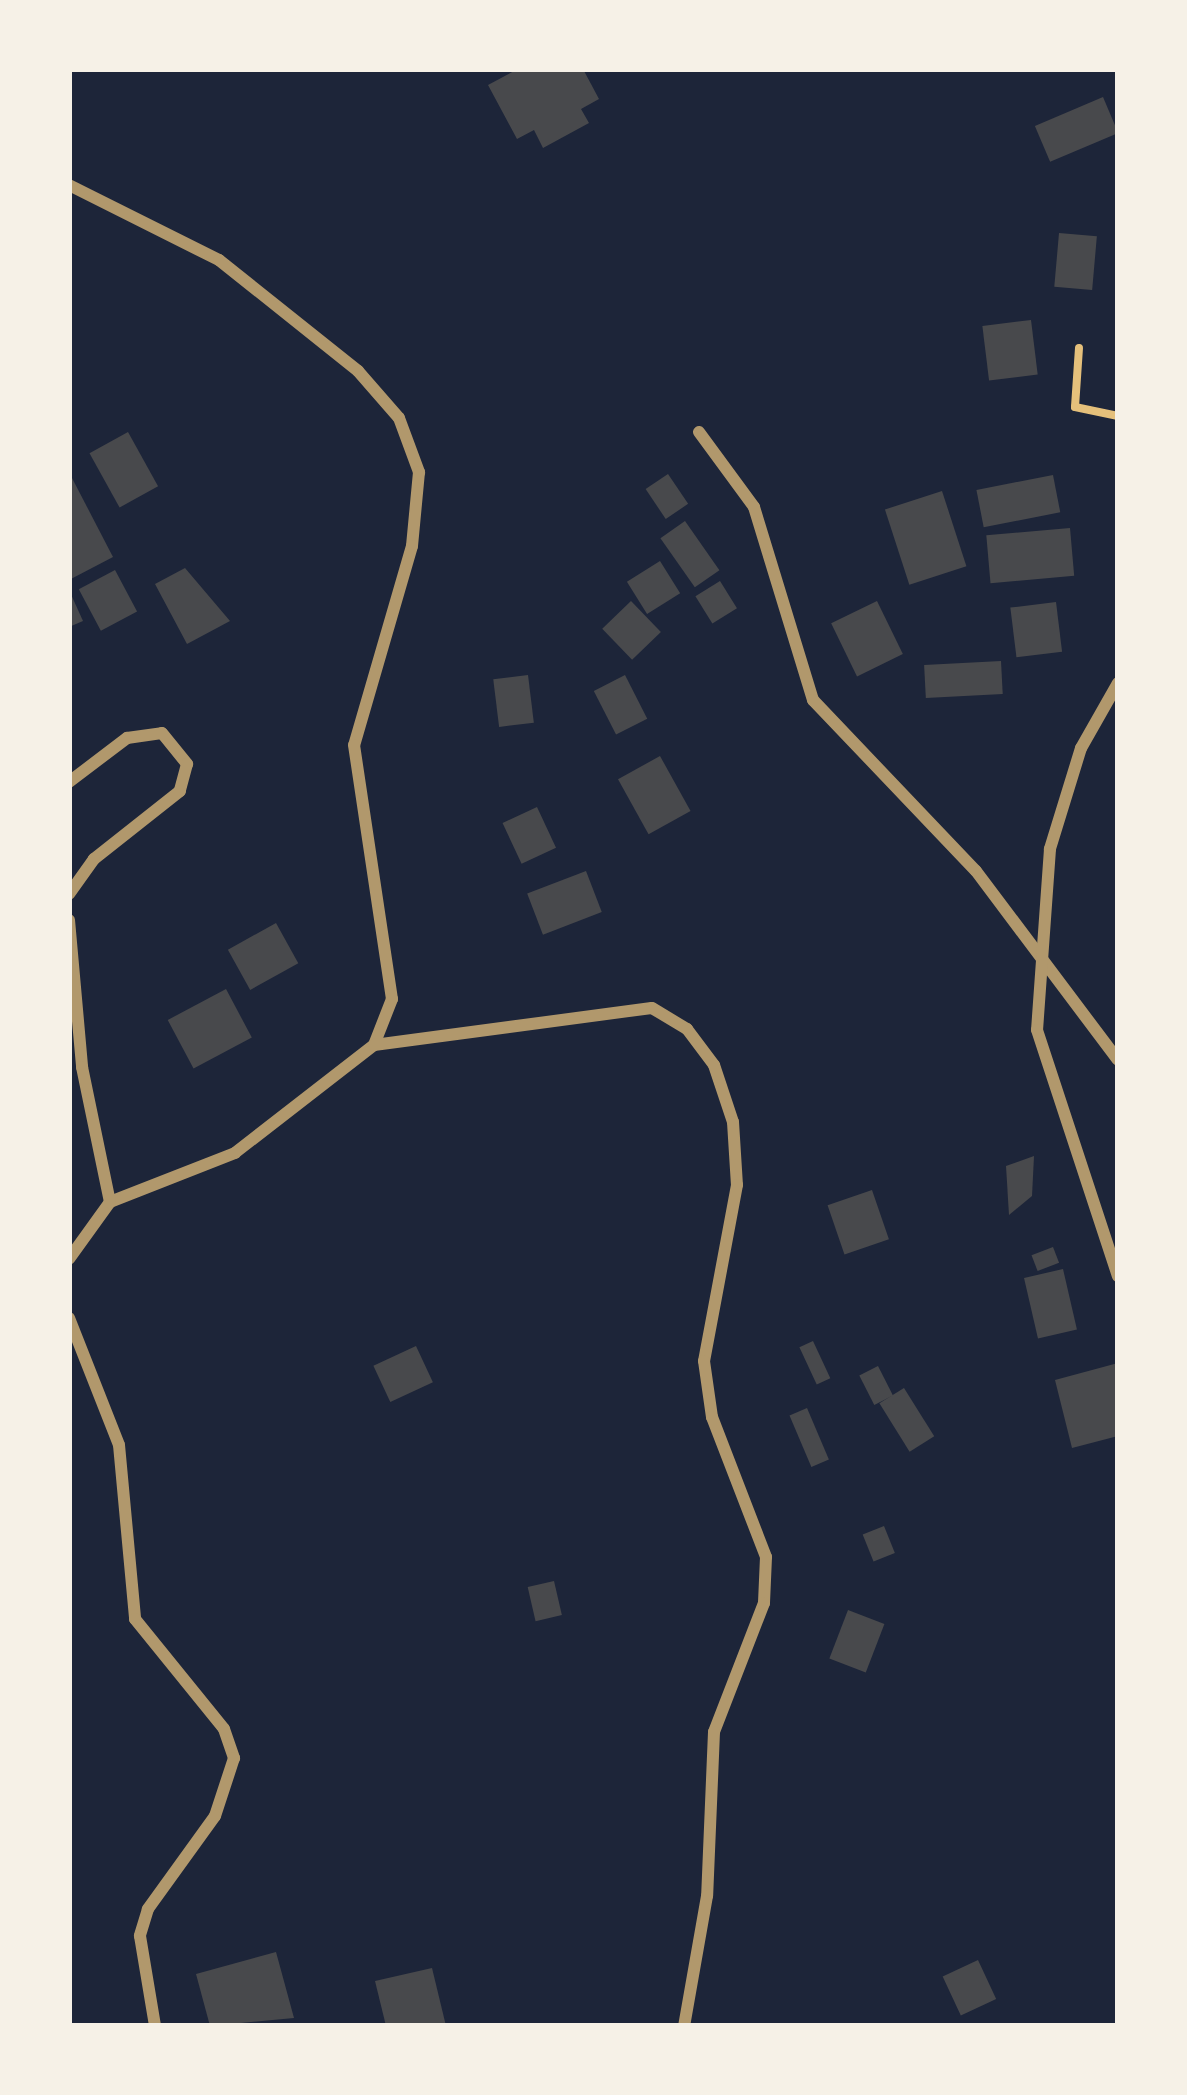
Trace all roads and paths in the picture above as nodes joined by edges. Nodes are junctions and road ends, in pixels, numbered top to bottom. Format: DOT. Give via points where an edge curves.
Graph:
graph roads {
  1 [pos="69,185"];
  2 [pos="1079,348"];
  3 [pos="1118,416"];
  4 [pos="699,432"];
  5 [pos="1118,683"];
  6 [pos="69,782"];
  7 [pos="69,894"];
  8 [pos="69,920"];
  9 [pos="1039,947"];
  10 [pos="374,1046"];
  11 [pos="1118,1060"];
  12 [pos="110,1202"];
  13 [pos="69,1259"];
  14 [pos="1118,1276"];
  15 [pos="69,1318"];
  16 [pos="155,2026"];
  17 [pos="684,2026"];
  1 -- 10 [label="street" via="219,260 358,371 399,418 419,472 412,547 372,652 354,745 392,999"];
  2 -- 3 [label="path" via="1075,407"];
  4 -- 9 [label="street" via="754,507 813,700"];
  5 -- 9 [label="street" via="1081,748 1056,829"];
  6 -- 7 [label="street" via="127,738 162,733 187,764 180,791 94,859"];
  8 -- 12 [label="street" via="82,1067"];
  9 -- 11 [label="street"];
  9 -- 14 [label="street" via="1037,1030"];
  10 -- 12 [label="street" via="236,1154"];
  10 -- 17 [label="street" via="652,1008 714,1065 734,1122 737,1185 704,1361 712,1417 766,1557 764,1603 718,1716 706,1896"];
  12 -- 13 [label="street"];
  15 -- 16 [label="street" via="119,1445 135,1619 224,1729 234,1758 215,1816 148,1909 140,1936"];
}
